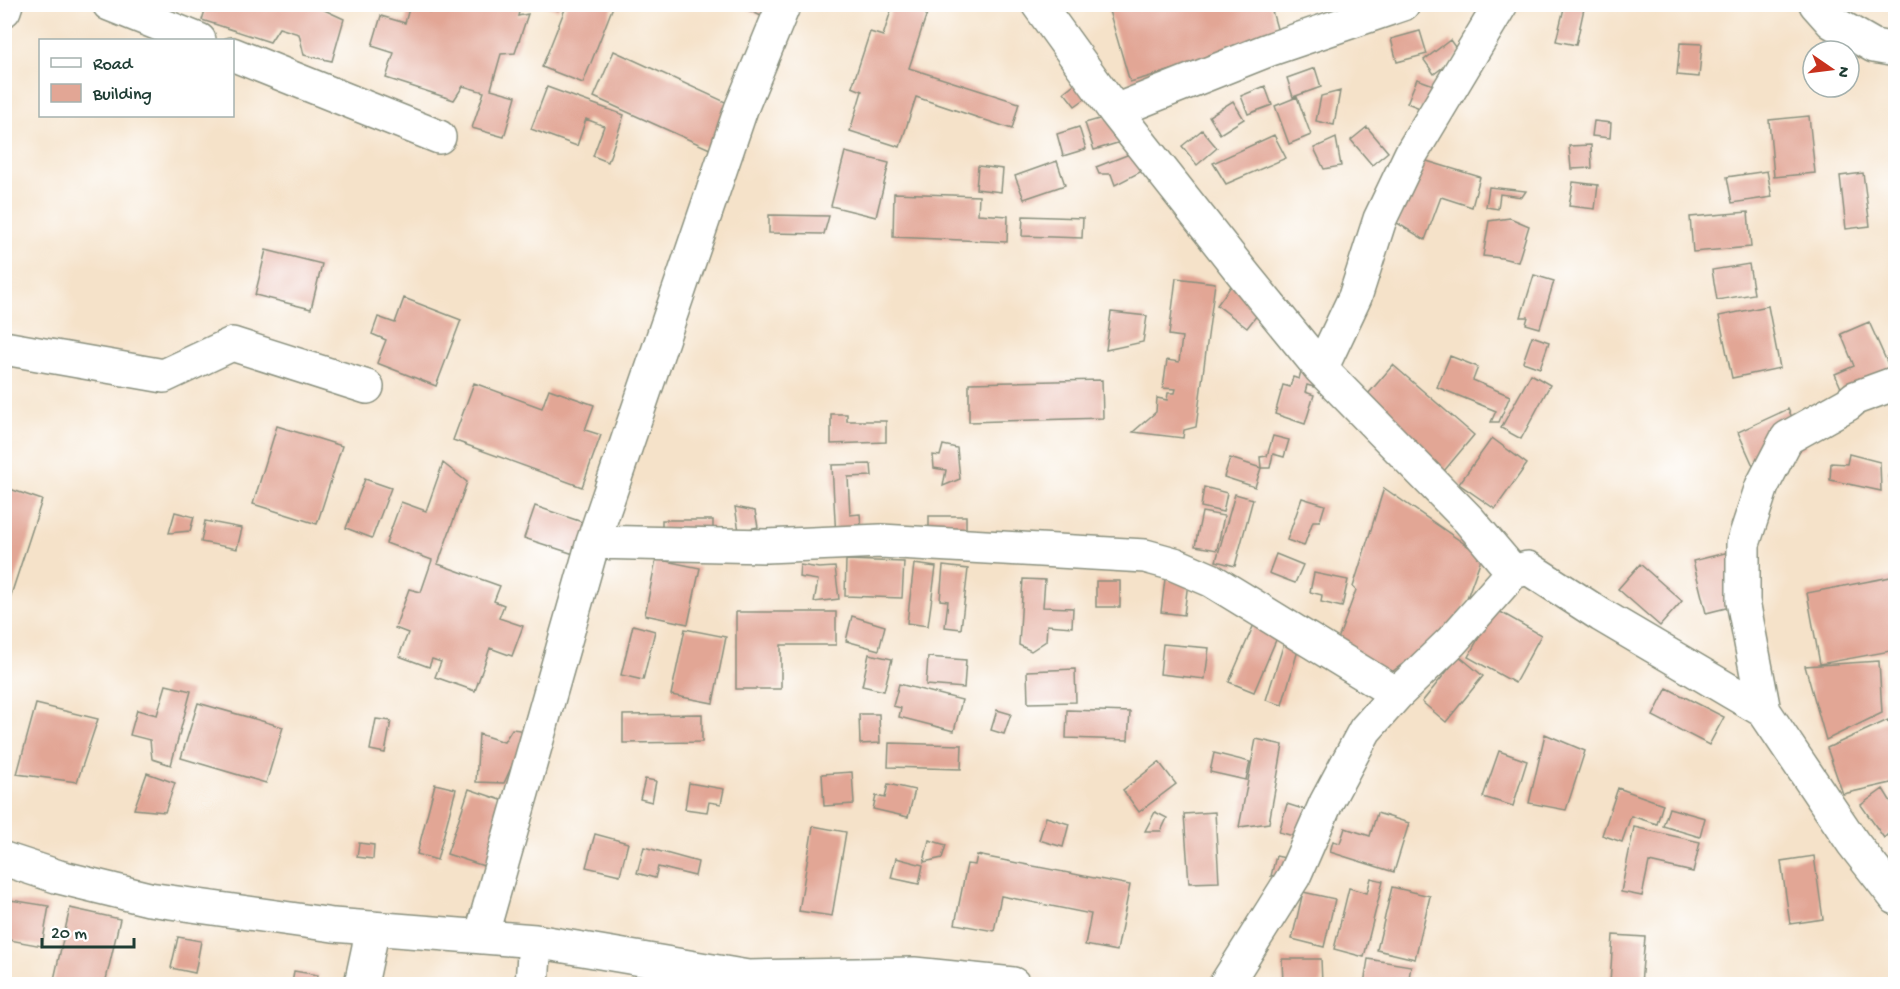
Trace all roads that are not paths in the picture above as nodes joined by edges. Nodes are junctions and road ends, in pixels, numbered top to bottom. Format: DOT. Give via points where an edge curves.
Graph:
graph roads {
  1 [pos="6,4"];
  2 [pos="109,4"];
  3 [pos="784,4"];
  4 [pos="1038,4"];
  5 [pos="1403,4"];
  6 [pos="1501,4"];
  7 [pos="1816,4"];
  8 [pos="4,10"];
  9 [pos="196,39"];
  10 [pos="1896,50"];
  11 [pos="234,55"];
  12 [pos="1115,111"];
  13 [pos="439,137"];
  14 [pos="4,348"];
  15 [pos="1321,369"];
  16 [pos="1896,383"];
  17 [pos="367,387"];
  18 [pos="593,542"];
  19 [pos="1513,572"];
  20 [pos="1397,694"];
  21 [pos="1764,711"];
  22 [pos="4,859"];
  23 [pos="1896,898"];
  24 [pos="373,928"];
  25 [pos="482,937"];
  26 [pos="535,941"];
  27 [pos="748,981"];
  28 [pos="361,984"];
  29 [pos="532,984"];
  30 [pos="1013,984"];
  31 [pos="1226,984"];
  1 -- 8 [label="street"];
  2 -- 9 [label="street"];
  3 -- 18 [label="street" via="741,109"];
  4 -- 12 [label="street"];
  5 -- 12 [label="street" via="1268,50"];
  6 -- 15 [label="street" via="1411,154 1380,219 1355,297"];
  7 -- 10 [label="street" via="1832,22 1874,46"];
  11 -- 13 [label="street"];
  12 -- 15 [label="street"];
  14 -- 17 [label="street" via="164,376 232,344"];
  15 -- 19 [label="street" via="1469,520"];
  16 -- 21 [label="street" via="1855,398 1787,438 1762,486 1743,544 1743,601"];
  18 -- 20 [label="street" via="766,546 881,541 1145,556 1211,580"];
  18 -- 25 [label="street"];
  19 -- 20 [label="street" via="1452,641"];
  19 -- 21 [label="street" via="1528,568"];
  20 -- 31 [label="street" via="1365,730 1326,803 1294,876"];
  21 -- 23 [label="street" via="1853,843"];
  22 -- 24 [label="street" via="149,899"];
  24 -- 25 [label="street"];
  24 -- 28 [label="street"];
  25 -- 26 [label="street"];
  26 -- 27 [label="street"];
  26 -- 29 [label="street"];
  27 -- 30 [label="street" via="914,974"];
}
